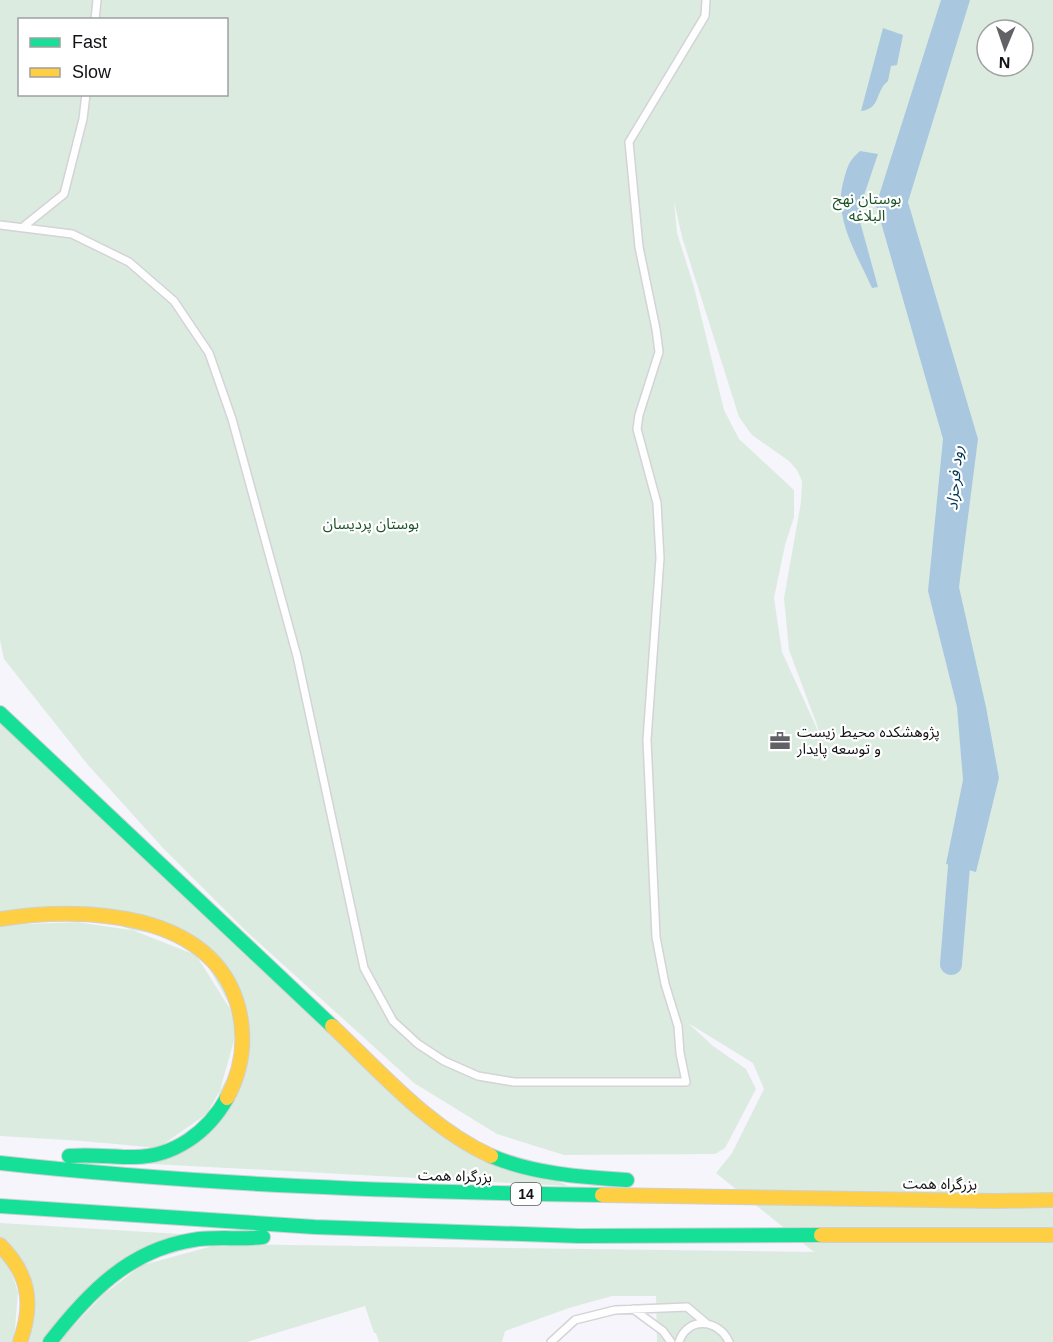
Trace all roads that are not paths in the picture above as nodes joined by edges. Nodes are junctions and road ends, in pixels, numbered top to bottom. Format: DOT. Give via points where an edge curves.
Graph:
graph roads {
  1 [pos="98,0"];
  2 [pos="706,0"];
  3 [pos="95,18"];
  4 [pos="86,96"];
  5 [pos="0,225"];
  6 [pos="22,227"];
  7 [pos="0,713"];
  8 [pos="0,919"];
  9 [pos="0,1163"];
  10 [pos="19,1164"];
  11 [pos="734,1198"];
  12 [pos="1053,1200"];
  13 [pos="0,1206"];
  14 [pos="315,1227"];
  15 [pos="1053,1235"];
  16 [pos="0,1245"];
  17 [pos="633,1309"];
  18 [pos="706,1323"];
  19 [pos="20,1342"];
  20 [pos="50,1342"];
  21 [pos="551,1342"];
  22 [pos="671,1342"];
  23 [pos="679,1342"];
  24 [pos="729,1342"];
  1 -- 3 [label="lane"];
  2 -- 6 [label="lane" via="705,16 629,142 639,247 659,352 637,429 657,503 660,558 647,740 655,926 665,984 678,1026 686,1082 514,1082 478,1076 444,1061 393,1021 364,968 297,656 232,419 209,353 174,301 129,262 72,234"];
  4 -- 6 [label="lane" via="64,195"];
  5 -- 6 [label="lane"];
  7 -- 11 [label="highway" via="403,1095 456,1137 503,1161 529,1169 644,1181"];
  8 -- 10 [label="highway" via="33,912 93,913 124,918 180,938 214,962 226,978 240,1011 243,1031 240,1071 232,1093 191,1140 151,1156 77,1154"];
  9 -- 10 [label="highway, بزرگراه همت / 14"];
  10 -- 11 [label="highway, بزرگراه همت / 14" via="125,1175 353,1189"];
  11 -- 12 [label="highway, بزرگراه همت / 14"];
  13 -- 14 [label="highway"];
  14 -- 15 [label="highway" via="579,1236"];
  14 -- 20 [label="highway" via="253,1239 194,1240 149,1252 98,1285"];
  16 -- 19 [label="highway" via="16,1261 28,1293 27,1323"];
  17 -- 18 [label="lane" via="687,1307"];
  17 -- 21 [label="lane" via="575,1320"];
  17 -- 22 [label="lane" via="663,1331"];
  18 -- 23 [label="lane" via="691,1326"];
  18 -- 24 [label="lane" via="721,1329"];
}
